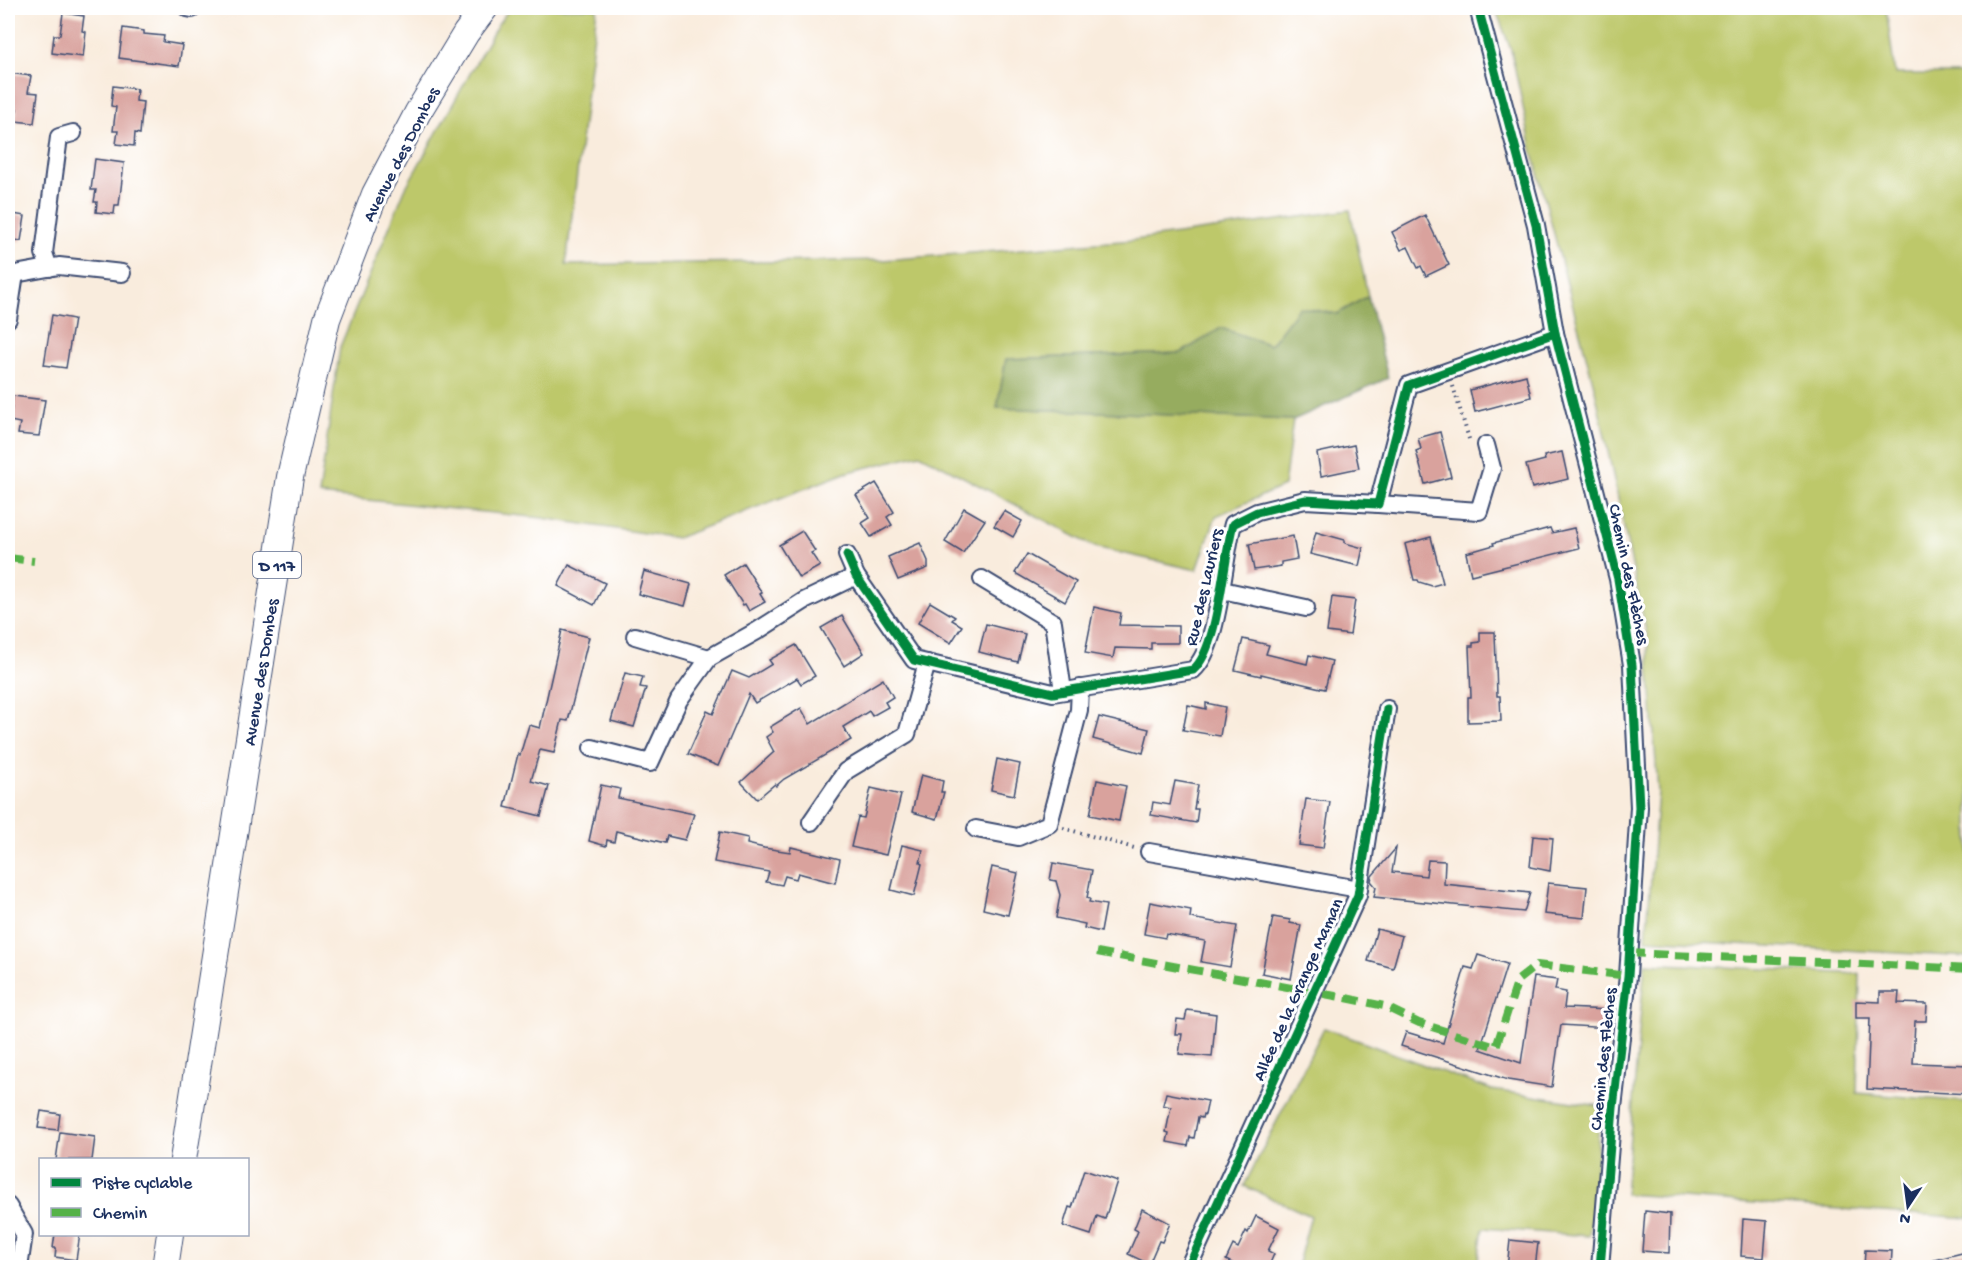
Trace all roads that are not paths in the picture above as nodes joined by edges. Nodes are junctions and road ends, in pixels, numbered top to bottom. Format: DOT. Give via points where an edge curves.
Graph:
graph roads {
  1 [pos="485,8"];
  2 [pos="1478,8"];
  3 [pos="73,133"];
  4 [pos="49,267"];
  5 [pos="122,273"];
  6 [pos="11,274"];
  7 [pos="8,319"];
  8 [pos="1555,333"];
  9 [pos="1486,445"];
  10 [pos="1378,504"];
  11 [pos="847,555"];
  12 [pos="856,576"];
  13 [pos="982,579"];
  14 [pos="1222,590"];
  15 [pos="1306,608"];
  16 [pos="635,636"];
  17 [pos="709,658"];
  18 [pos="927,663"];
  19 [pos="1071,690"];
  20 [pos="1387,709"];
  21 [pos="592,748"];
  22 [pos="811,822"];
  23 [pos="976,829"];
  24 [pos="1149,852"];
  25 [pos="1359,889"];
  26 [pos="183,1158"];
  27 [pos="8,1206"];
  28 [pos="170,1236"];
  29 [pos="19,1268"];
  30 [pos="165,1268"];
  31 [pos="1188,1268"];
  32 [pos="1600,1268"];
  1 -- 26 [label="main road, Avenue des Dombes / D 117" via="418,112 375,194 327,319 291,477"];
  2 -- 8 [label="street, Chemin des Flèches" via="1536,225"];
  3 -- 4 [label="street" via="59,137 44,253"];
  4 -- 5 [label="street"];
  4 -- 6 [label="street"];
  6 -- 7 [label="street"];
  8 -- 10 [label="street" via="1409,385"];
  8 -- 32 [label="street, Chemin des Flèches" via="1618,579 1632,665 1639,807 1628,976 1612,1108"];
  9 -- 10 [label="street" via="1492,468 1479,510"];
  10 -- 14 [label="street, Rue des Lauriers" via="1305,500 1257,512 1233,524"];
  11 -- 12 [label="street, Rue des Lauriers"];
  12 -- 17 [label="street" via="804,601"];
  12 -- 18 [label="street, Rue des Lauriers" via="914,660"];
  13 -- 19 [label="street" via="1053,622"];
  14 -- 15 [label="street"];
  14 -- 19 [label="street, Rue des Lauriers" via="1204,657 1193,670"];
  16 -- 17 [label="street"];
  17 -- 21 [label="street" via="679,700 650,763"];
  18 -- 19 [label="street, Rue des Lauriers" via="1053,693"];
  18 -- 22 [label="street" via="908,734 846,771"];
  19 -- 23 [label="street" via="1080,710 1049,824 1018,837"];
  20 -- 25 [label="street, Allée de la Grange Maman"];
  24 -- 25 [label="street, Allée de la Grange Maman"];
  25 -- 31 [label="street, Allée de la Grange Maman"];
  27 -- 29 [label="street" via="24,1234"];
  28 -- 30 [label="main road"];
}
